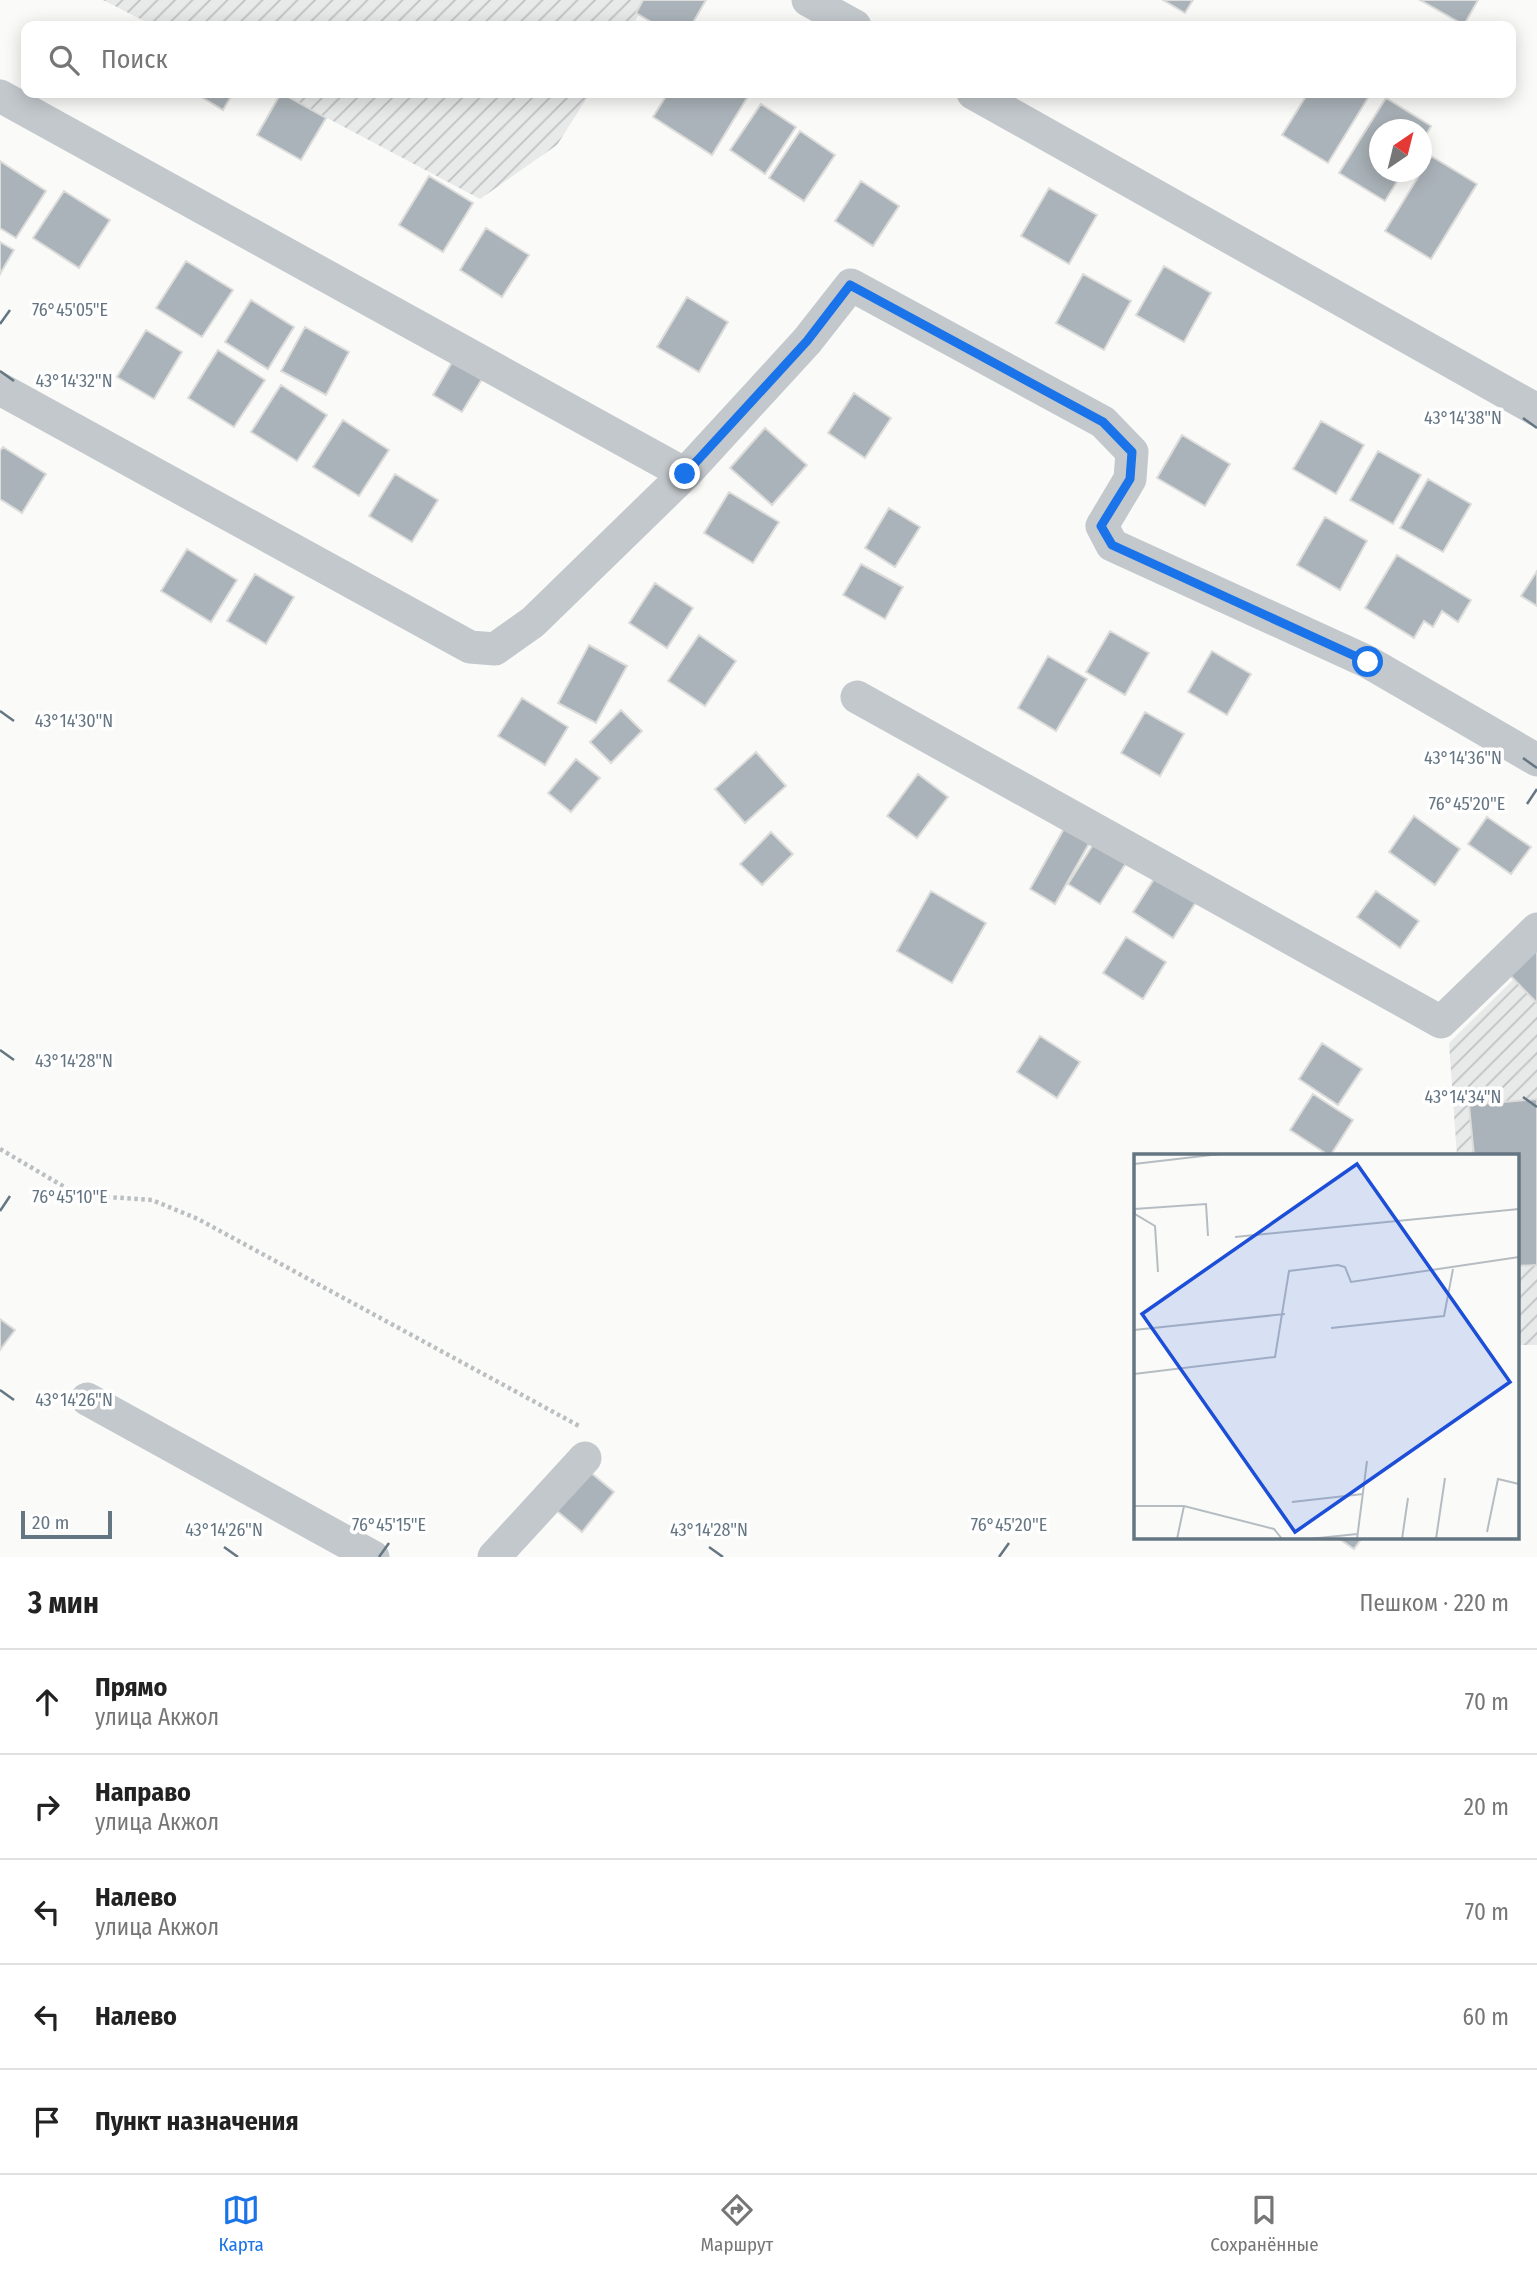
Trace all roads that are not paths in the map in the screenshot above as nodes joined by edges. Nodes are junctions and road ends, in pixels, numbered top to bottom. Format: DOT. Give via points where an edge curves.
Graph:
graph roads {
  1 [pos="808,0"];
  2 [pos="846,21"];
  3 [pos="0,96"];
  4 [pos="982,98"];
  5 [pos="0,389"];
  6 [pos="1537,410"];
  7 [pos="685,474"];
  8 [pos="857,697"];
  9 [pos="1537,760"];
  10 [pos="1537,929"];
  11 [pos="87,1399"];
  12 [pos="585,1458"];
  13 [pos="373,1557"];
  14 [pos="494,1557"];
  1 -- 2 [label="street"];
  3 -- 7 [label="street"];
  4 -- 6 [label="street"];
  5 -- 7 [label="street" via="470,647 495,649 533,622"];
  7 -- 9 [label="street" via="807,341 850,285 1103,422 1132,452 1130,479 1101,526 1112,545 1368,662"];
  8 -- 10 [label="street" via="1441,1021"];
  11 -- 13 [label="street"];
  12 -- 14 [label="street"];
}
